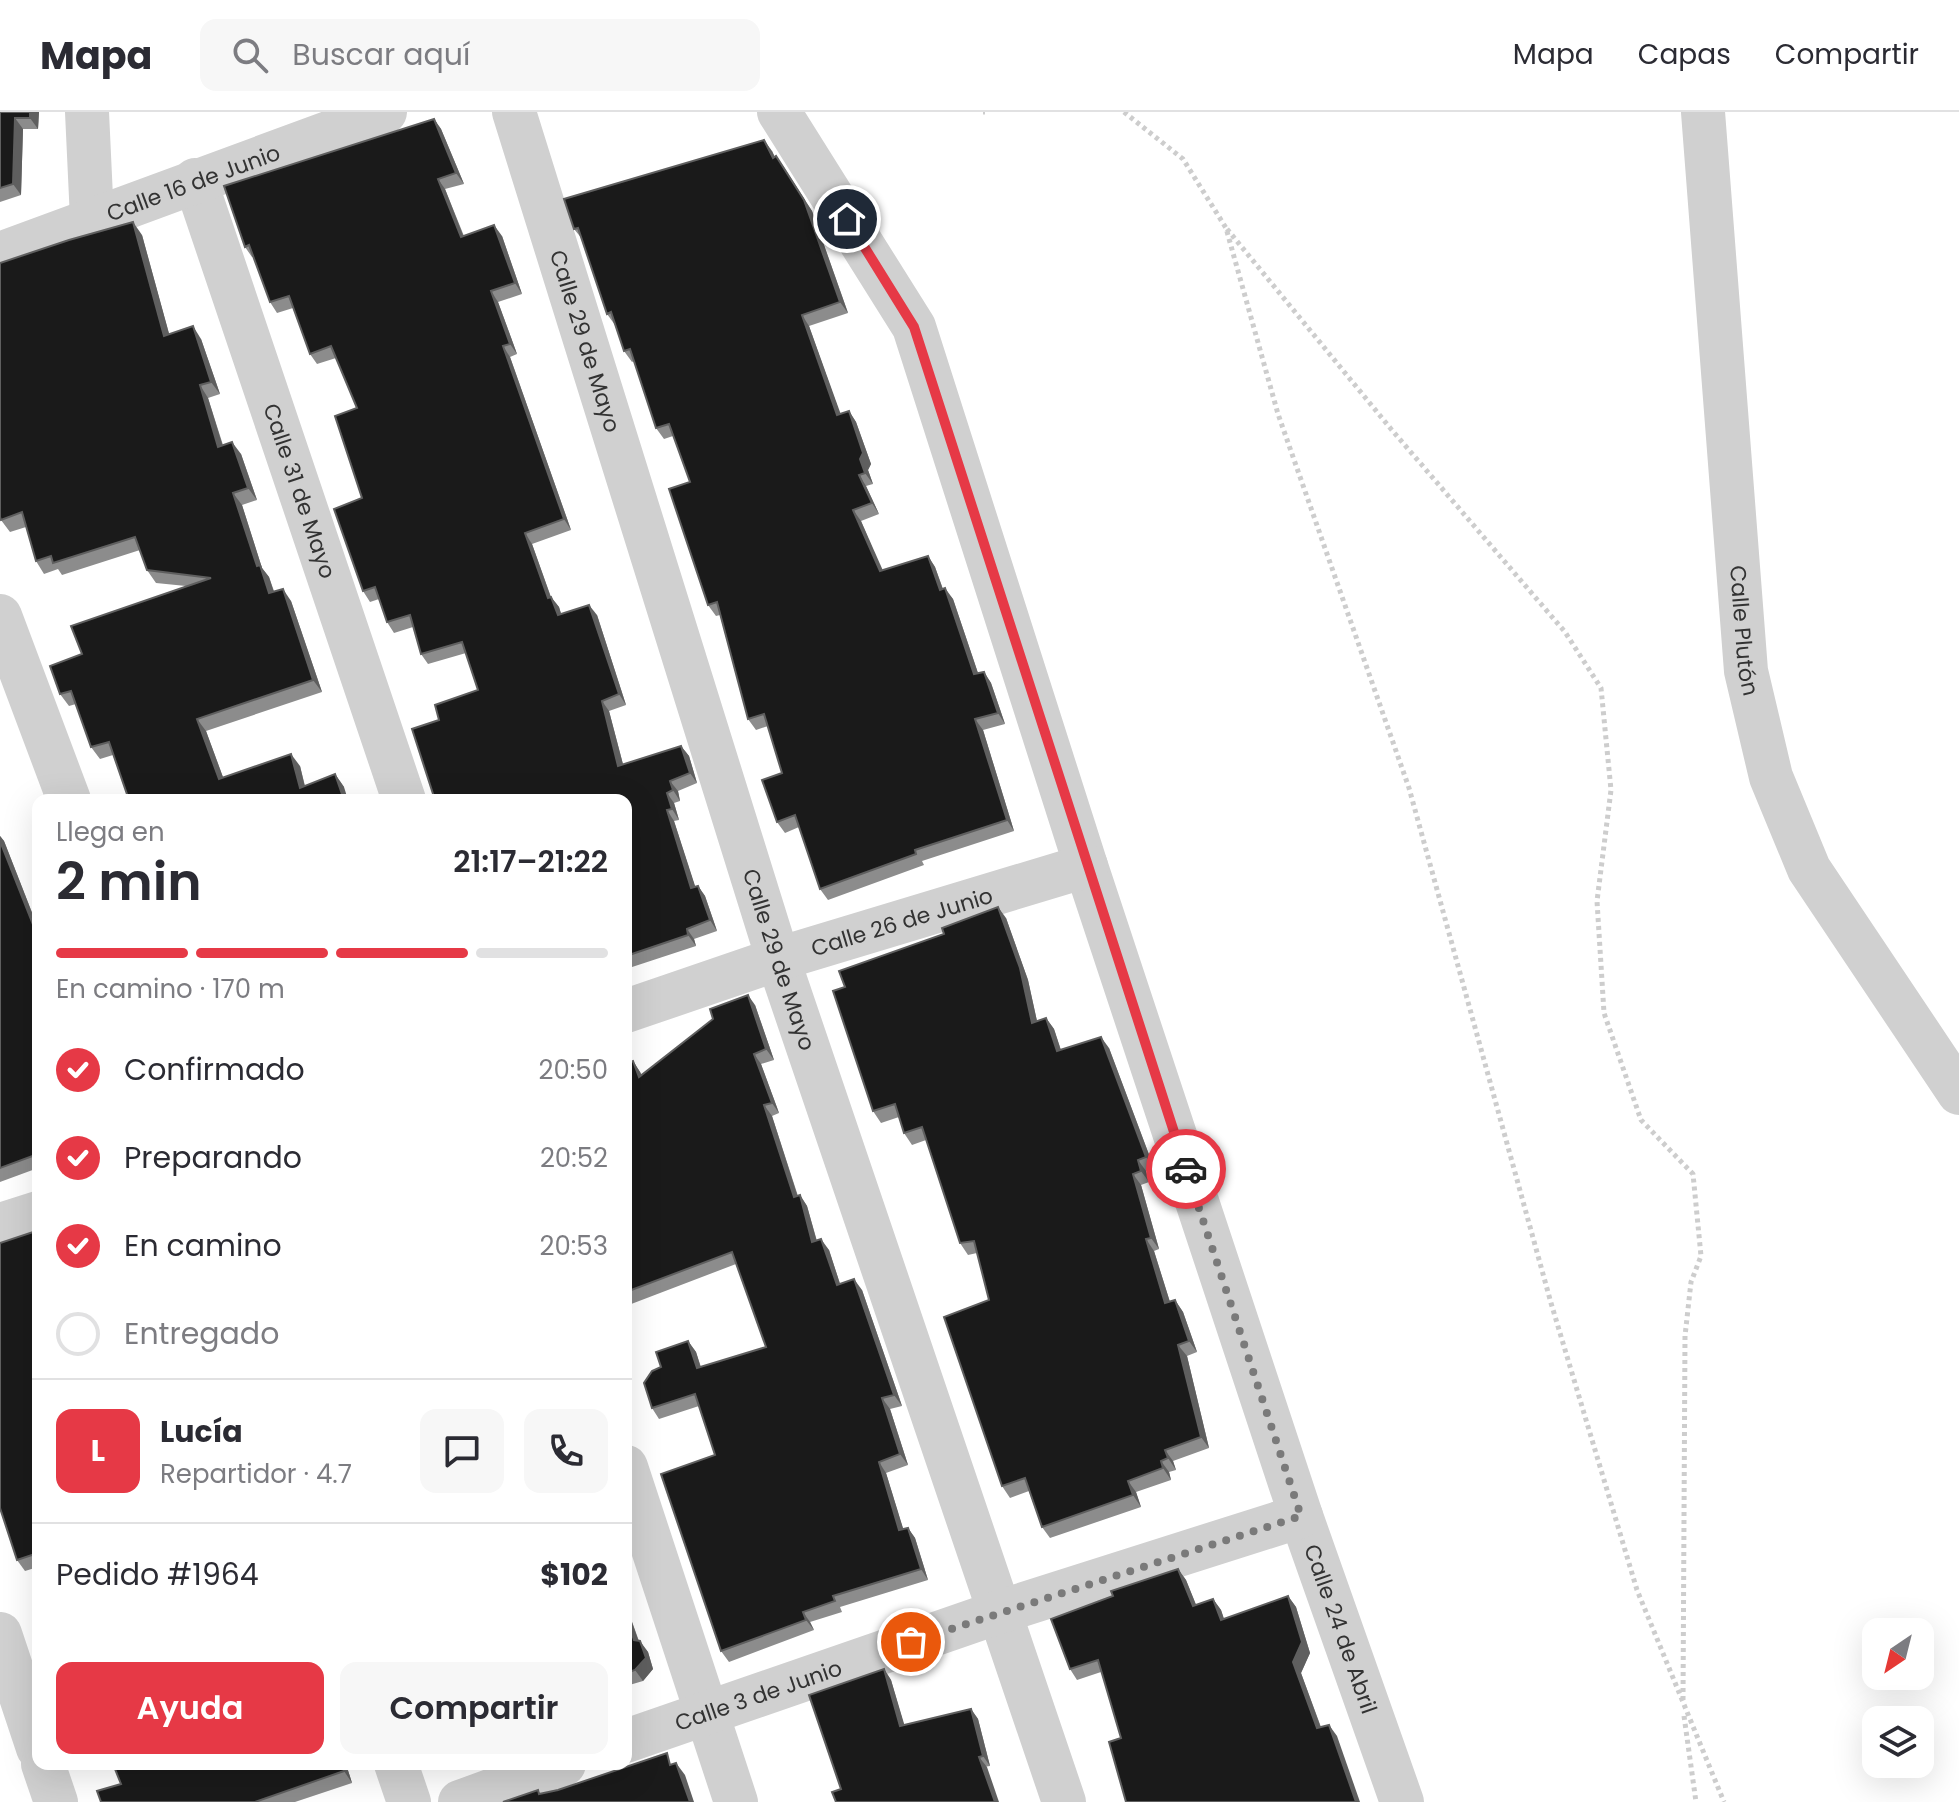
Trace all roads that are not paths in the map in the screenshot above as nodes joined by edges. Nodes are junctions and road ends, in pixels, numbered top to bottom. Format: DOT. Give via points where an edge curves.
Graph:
graph roads {
  1 [pos="87,112"];
  2 [pos="385,112"];
  3 [pos="514,112"];
  4 [pos="779,112"];
  5 [pos="1703,112"];
  6 [pos="195,180"];
  7 [pos="92,219"];
  8 [pos="0,254"];
  9 [pos="0,616"];
  10 [pos="67,794"];
  11 [pos="402,794"];
  12 [pos="1086,866"];
  13 [pos="778,959"];
  14 [pos="632,1009"];
  15 [pos="1959,1093"];
  16 [pos="32,1215"];
  17 [pos="0,1225"];
  18 [pos="632,1485"];
  19 [pos="1301,1516"];
  20 [pos="999,1612"];
  21 [pos="0,1634"];
  22 [pos="706,1712"];
  23 [pos="32,1730"];
  24 [pos="632,1739"];
  25 [pos="45,1770"];
  26 [pos="398,1770"];
  27 [pos="548,1770"];
  28 [pos="56,1802"];
  29 [pos="409,1802"];
  30 [pos="460,1802"];
  31 [pos="736,1802"];
  32 [pos="1064,1802"];
  33 [pos="1402,1802"];
  1 -- 7 [label="street"];
  2 -- 6 [label="street, Calle 16 de Junio"];
  3 -- 13 [label="street, Calle 29 de Mayo"];
  4 -- 12 [label="street, Calle 24 de Abril" via="914,327"];
  5 -- 15 [label="street, Calle Plutón" via="1746,671 1771,777 1809,869"];
  6 -- 7 [label="street, Calle 16 de Junio"];
  6 -- 11 [label="street, Calle 31 de Mayo"];
  7 -- 8 [label="street, Calle 16 de Junio"];
  9 -- 10 [label="street"];
  12 -- 13 [label="street, Calle 26 de Junio"];
  12 -- 19 [label="street, Calle 24 de Abril"];
  13 -- 14 [label="street, Calle 26 de Junio"];
  13 -- 20 [label="street, Calle 29 de Mayo"];
  16 -- 17 [label="street"];
  18 -- 22 [label="street"];
  19 -- 20 [label="street, Calle 3 de Junio"];
  19 -- 33 [label="street, Calle 24 de Abril"];
  20 -- 22 [label="street, Calle 3 de Junio"];
  20 -- 32 [label="street, Calle 29 de Mayo"];
  21 -- 23 [label="street"];
  22 -- 24 [label="street, Calle 3 de Junio"];
  22 -- 31 [label="street"];
  25 -- 28 [label="street"];
  26 -- 29 [label="street"];
  27 -- 30 [label="street"];
}
